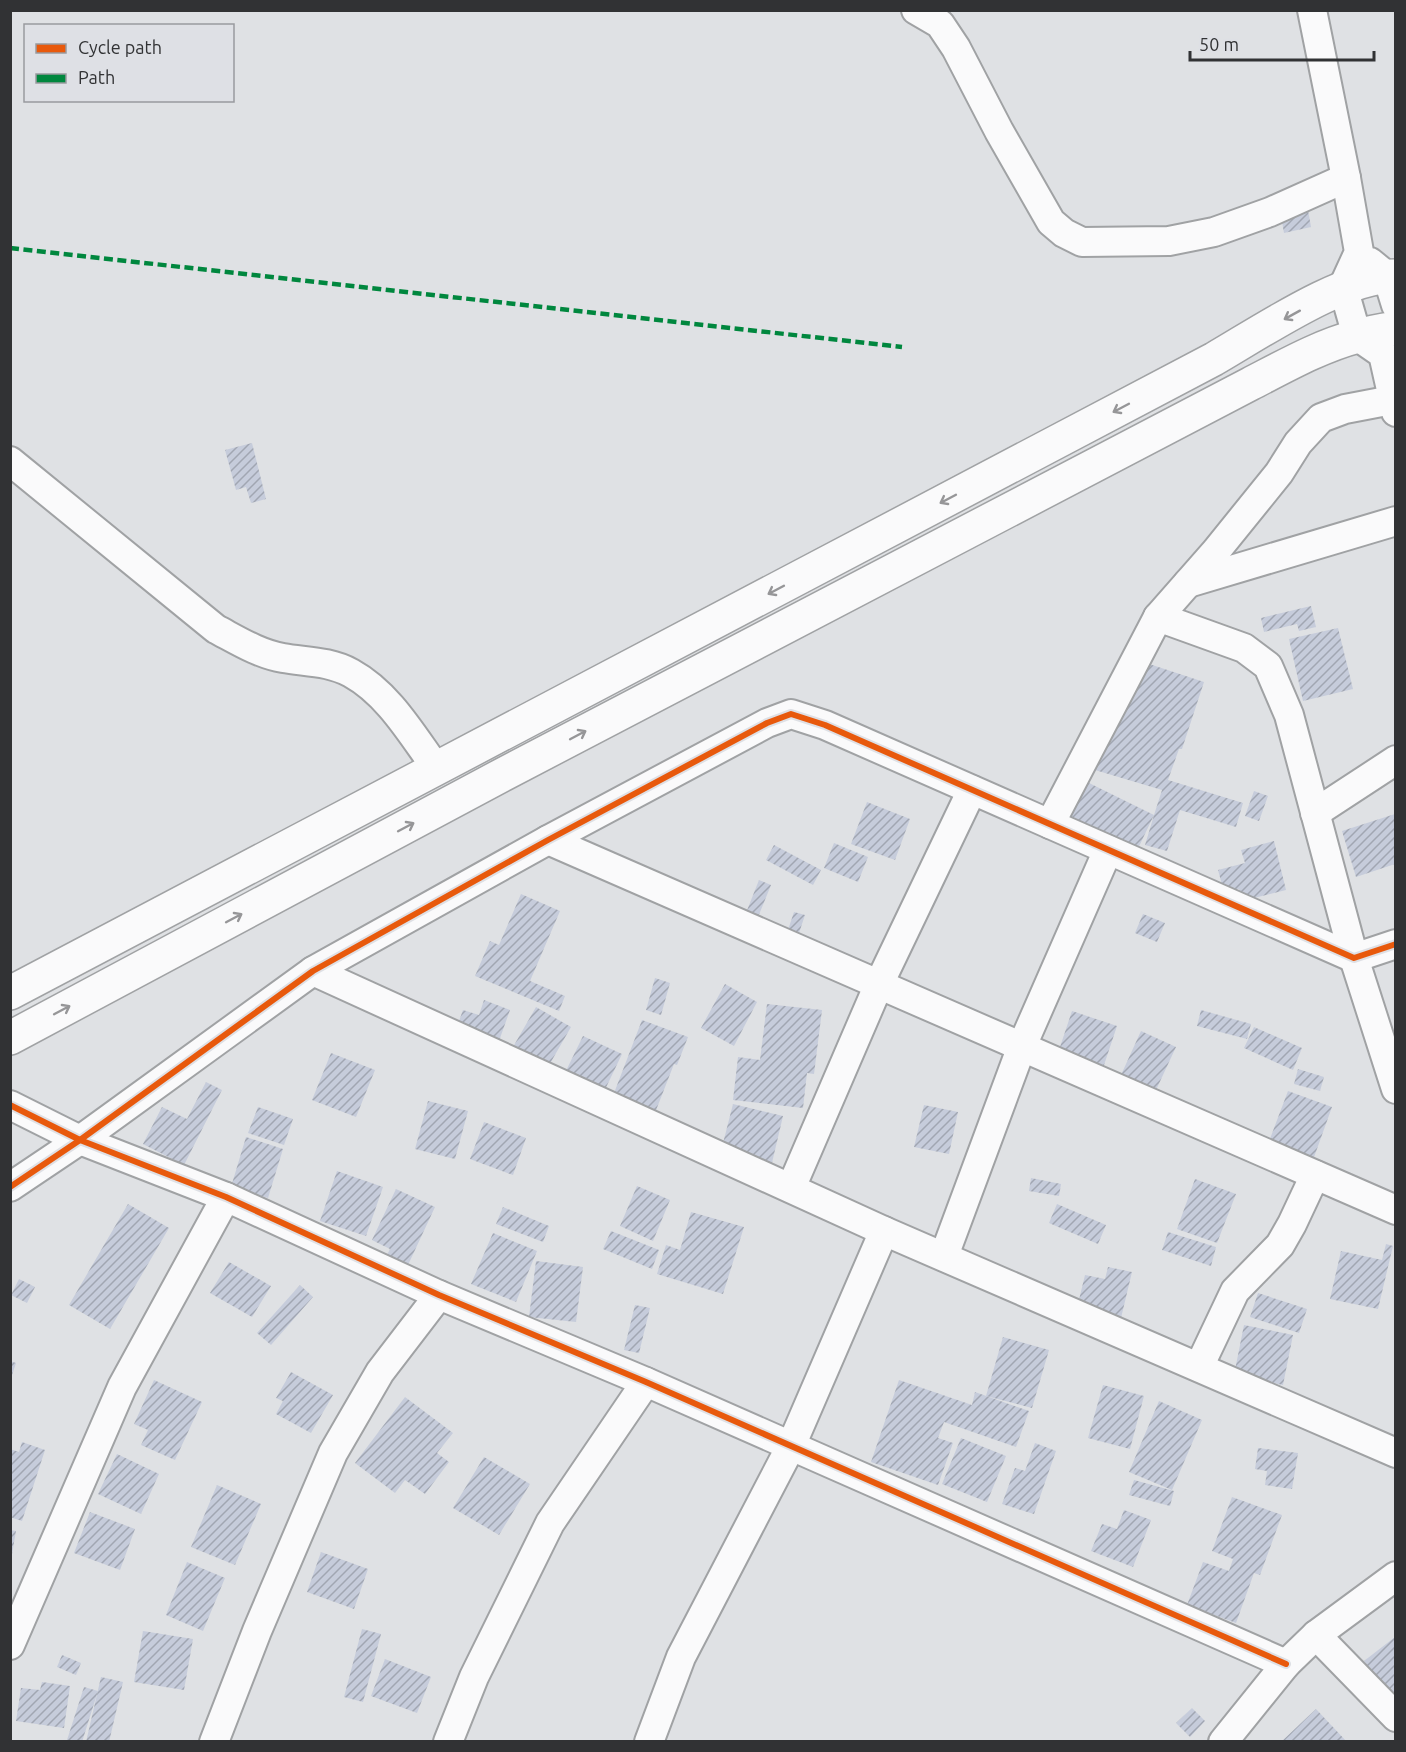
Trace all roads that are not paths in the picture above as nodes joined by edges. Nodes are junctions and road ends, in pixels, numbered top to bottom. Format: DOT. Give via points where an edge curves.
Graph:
graph roads {
  1 [pos="916,10"];
  2 [pos="1312,10"];
  3 [pos="1346,178"];
  4 [pos="1359,252"];
  5 [pos="1393,286"];
  6 [pos="1343,287"];
  7 [pos="1386,349"];
  8 [pos="1394,406"];
  9 [pos="10,461"];
  10 [pos="1395,521"];
  11 [pos="1188,584"];
  12 [pos="1158,617"];
  13 [pos="1395,760"];
  14 [pos="437,769"];
  15 [pos="972,790"];
  16 [pos="1315,813"];
  17 [pos="1050,824"];
  18 [pos="548,840"];
  19 [pos="1108,850"];
  20 [pos="1395,944"];
  21 [pos="1354,958"];
  22 [pos="313,971"];
  23 [pos="879,984"];
  24 [pos="10,993"];
  25 [pos="10,1038"];
  26 [pos="1022,1046"];
  27 [pos="1395,1089"];
  28 [pos="10,1105"];
  29 [pos="80,1140"];
  30 [pos="1315,1175"];
  31 [pos="10,1187"];
  32 [pos="791,1188"];
  33 [pos="226,1197"];
  34 [pos="1395,1210"];
  35 [pos="884,1231"];
  36 [pos="944,1256"];
  37 [pos="439,1295"];
  38 [pos="1199,1367"];
  39 [pos="646,1382"];
  40 [pos="791,1446"];
  41 [pos="1395,1453"];
  42 [pos="1395,1576"];
  43 [pos="1316,1635"];
  44 [pos="10,1645"];
  45 [pos="1286,1664"];
  46 [pos="1395,1717"];
  47 [pos="214,1742"];
  48 [pos="448,1742"];
  49 [pos="649,1742"];
  50 [pos="1223,1742"];
  1 -- 3 [label="street" via="940,24 956,48 1051,222 1082,242 1169,241 1214,232"];
  2 -- 3 [label="street"];
  3 -- 4 [label="street"];
  4 -- 5 [label="street"];
  4 -- 6 [label="street"];
  5 -- 6 [label="main road"];
  6 -- 7 [label="street"];
  6 -- 14 [label="main road, one-way"];
  7 -- 8 [label="street"];
  25 -- 7 [label="main road, one-way" via="504,774 1307,355"];
  8 -- 11 [label="street" via="1346,409 1321,418"];
  9 -- 14 [label="street" via="216,629 282,658 314,660 350,672 378,692"];
  10 -- 11 [label="street"];
  11 -- 12 [label="street"];
  12 -- 16 [label="street" via="1244,648 1268,666 1289,715"];
  12 -- 17 [label="street"];
  13 -- 16 [label="street"];
  14 -- 24 [label="main road"];
  15 -- 17 [label="street"];
  15 -- 18 [label="street" via="825,725 791,714 766,723"];
  15 -- 23 [label="street"];
  16 -- 21 [label="street"];
  17 -- 19 [label="street"];
  18 -- 22 [label="street"];
  18 -- 23 [label="street"];
  19 -- 21 [label="street"];
  19 -- 26 [label="street"];
  20 -- 21 [label="street"];
  21 -- 27 [label="street"];
  22 -- 29 [label="street"];
  22 -- 32 [label="street"];
  23 -- 26 [label="street"];
  23 -- 32 [label="street"];
  26 -- 30 [label="street"];
  26 -- 36 [label="street"];
  28 -- 29 [label="street"];
  29 -- 31 [label="street"];
  29 -- 33 [label="street"];
  30 -- 34 [label="street"];
  30 -- 38 [label="street" via="1280,1245 1235,1291"];
  32 -- 35 [label="street"];
  33 -- 37 [label="street"];
  33 -- 44 [label="street" via="122,1387"];
  35 -- 36 [label="street"];
  35 -- 40 [label="street"];
  36 -- 38 [label="street"];
  37 -- 39 [label="street"];
  37 -- 47 [label="street" via="380,1372 333,1453 256,1631"];
  38 -- 41 [label="street"];
  39 -- 40 [label="street"];
  39 -- 48 [label="street" via="550,1523 474,1677"];
  40 -- 45 [label="street"];
  40 -- 49 [label="street" via="681,1657"];
  42 -- 43 [label="street"];
  43 -- 45 [label="street"];
  43 -- 46 [label="street"];
  45 -- 50 [label="street"];
}
